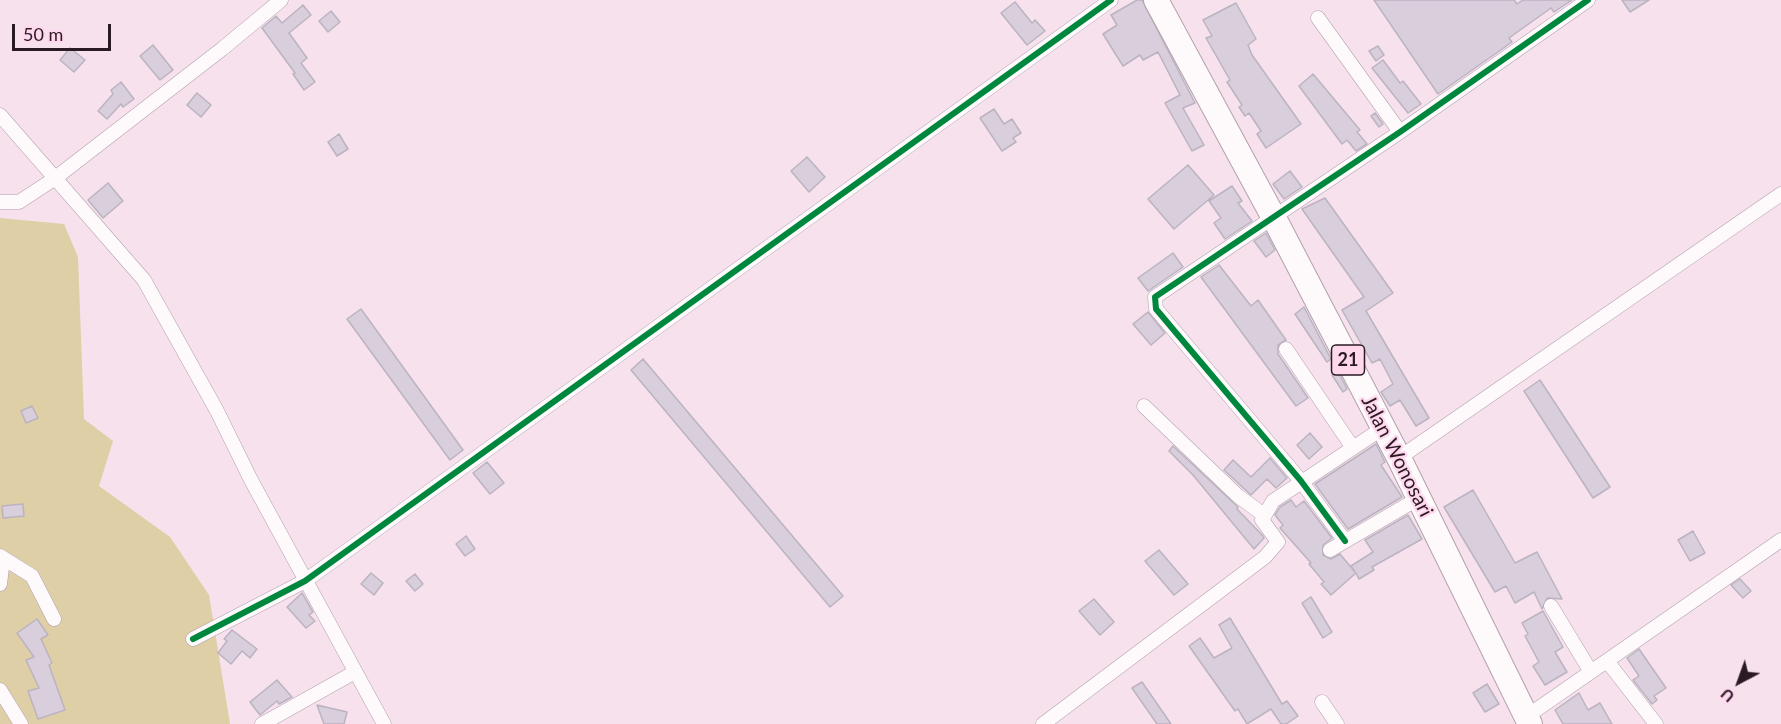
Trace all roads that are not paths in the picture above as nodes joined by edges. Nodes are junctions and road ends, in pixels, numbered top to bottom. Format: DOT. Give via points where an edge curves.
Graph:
graph roads {
  1 [pos="281,0"];
  2 [pos="1111,0"];
  3 [pos="1156,0"];
  4 [pos="1588,0"];
  5 [pos="1318,18"];
  6 [pos="0,115"];
  7 [pos="1400,132"];
  8 [pos="54,179"];
  9 [pos="1781,194"];
  10 [pos="0,202"];
  11 [pos="1274,218"];
  12 [pos="1286,349"];
  13 [pos="1144,406"];
  14 [pos="1383,428"];
  15 [pos="1353,448"];
  16 [pos="1399,458"];
  17 [pos="1301,481"];
  18 [pos="1419,498"];
  19 [pos="1264,515"];
  20 [pos="1781,540"];
  21 [pos="1345,541"];
  22 [pos="1330,550"];
  23 [pos="2,558"];
  24 [pos="305,581"];
  25 [pos="0,584"];
  26 [pos="1551,606"];
  27 [pos="54,619"];
  28 [pos="193,639"];
  29 [pos="1608,661"];
  30 [pos="355,672"];
  31 [pos="1591,672"];
  32 [pos="0,690"];
  33 [pos="1322,702"];
  34 [pos="1059,712"];
  35 [pos="1525,722"];
  36 [pos="21,724"];
  37 [pos="262,724"];
  38 [pos="384,724"];
  39 [pos="1043,724"];
  40 [pos="1067,724"];
  41 [pos="1337,724"];
  42 [pos="1656,724"];
  1 -- 8 [label="street"];
  2 -- 24 [label="street"];
  3 -- 11 [label="highway, Jalan Wonosari / 21"];
  4 -- 7 [label="street"];
  5 -- 7 [label="street"];
  6 -- 8 [label="street"];
  7 -- 11 [label="street"];
  8 -- 10 [label="street" via="19,202"];
  8 -- 24 [label="street" via="144,280"];
  9 -- 16 [label="street"];
  11 -- 14 [label="highway, Jalan Wonosari / 21"];
  11 -- 17 [label="street" via="1160,292 1155,302 1156,309"];
  12 -- 15 [label="street"];
  13 -- 19 [label="street" via="1238,496"];
  14 -- 15 [label="street"];
  14 -- 16 [label="highway, Jalan Wonosari / 21"];
  15 -- 17 [label="street"];
  16 -- 18 [label="highway, Jalan Wonosari / 21"];
  17 -- 19 [label="street" via="1273,501"];
  17 -- 21 [label="street"];
  18 -- 21 [label="street"];
  18 -- 35 [label="highway, Jalan Wonosari / 21"];
  19 -- 34 [label="street" via="1264,525 1278,542 1265,557"];
  20 -- 29 [label="street"];
  21 -- 22 [label="street"];
  23 -- 25 [label="street"];
  23 -- 27 [label="street" via="32,576"];
  24 -- 28 [label="street"];
  24 -- 30 [label="street"];
  26 -- 31 [label="street"];
  29 -- 31 [label="street"];
  29 -- 42 [label="street"];
  30 -- 37 [label="street"];
  30 -- 38 [label="street"];
  31 -- 35 [label="street"];
  32 -- 36 [label="street"];
  33 -- 41 [label="street"];
  34 -- 39 [label="street"];
  34 -- 40 [label="street"];
}
